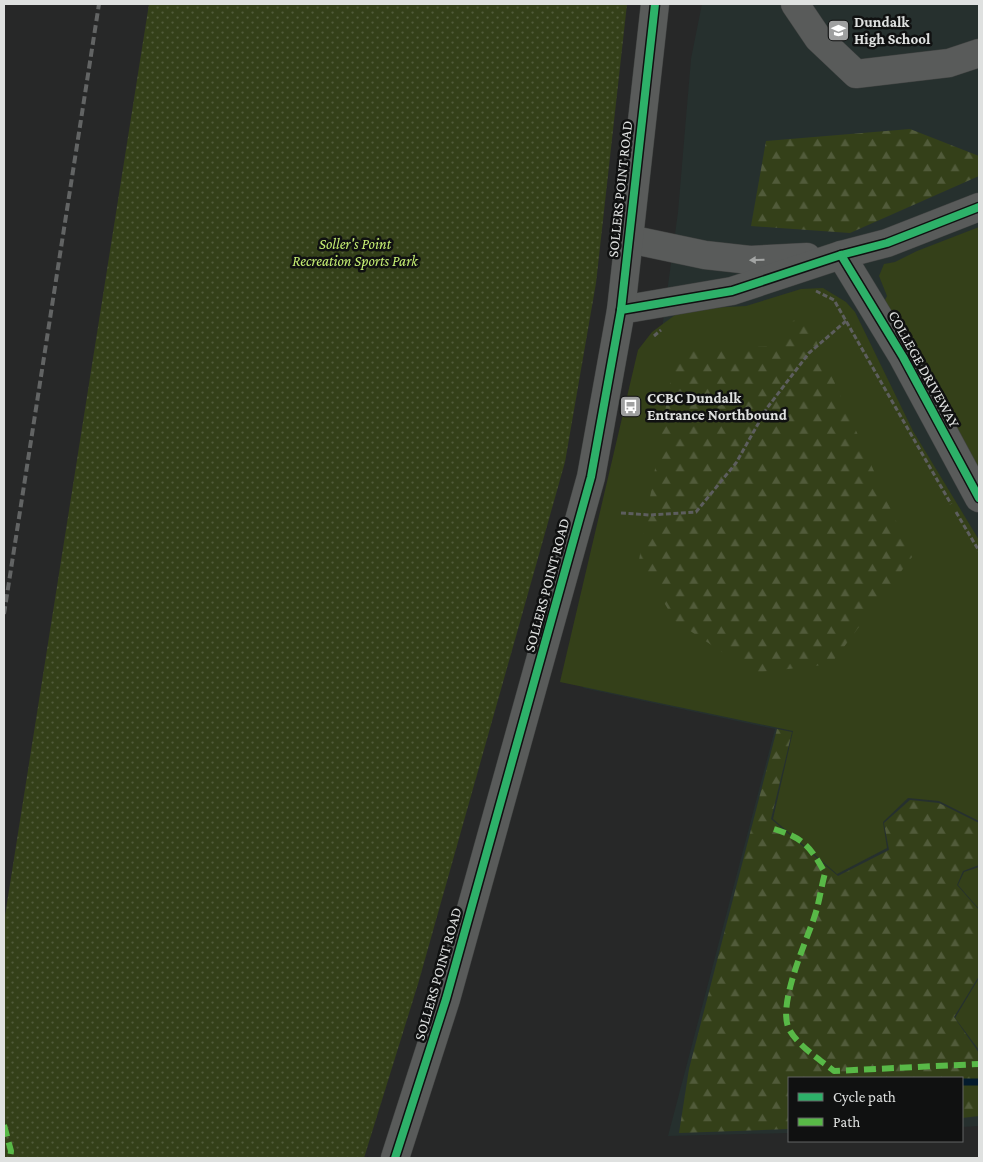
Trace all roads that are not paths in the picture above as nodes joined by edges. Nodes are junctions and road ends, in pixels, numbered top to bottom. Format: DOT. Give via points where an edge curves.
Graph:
graph roads {
  1 [pos="655,4"];
  2 [pos="795,4"];
  3 [pos="979,52"];
  4 [pos="979,207"];
  5 [pos="629,239"];
  6 [pos="841,256"];
  7 [pos="621,310"];
  8 [pos="979,498"];
  9 [pos="396,1158"];
  1 -- 5 [label="street, SOLLERS POINT ROAD"];
  2 -- 3 [label="street" via="818,38 856,74 949,63"];
  4 -- 6 [label="street" via="887,243"];
  6 -- 5 [label="street, one-way" via="750,260 705,255"];
  5 -- 7 [label="street, SOLLERS POINT ROAD"];
  6 -- 7 [label="street" via="732,291"];
  6 -- 8 [label="street, COLLEGE DRIVEWAY" via="902,357"];
  7 -- 9 [label="street, SOLLERS POINT ROAD" via="591,477 446,999"];
}
